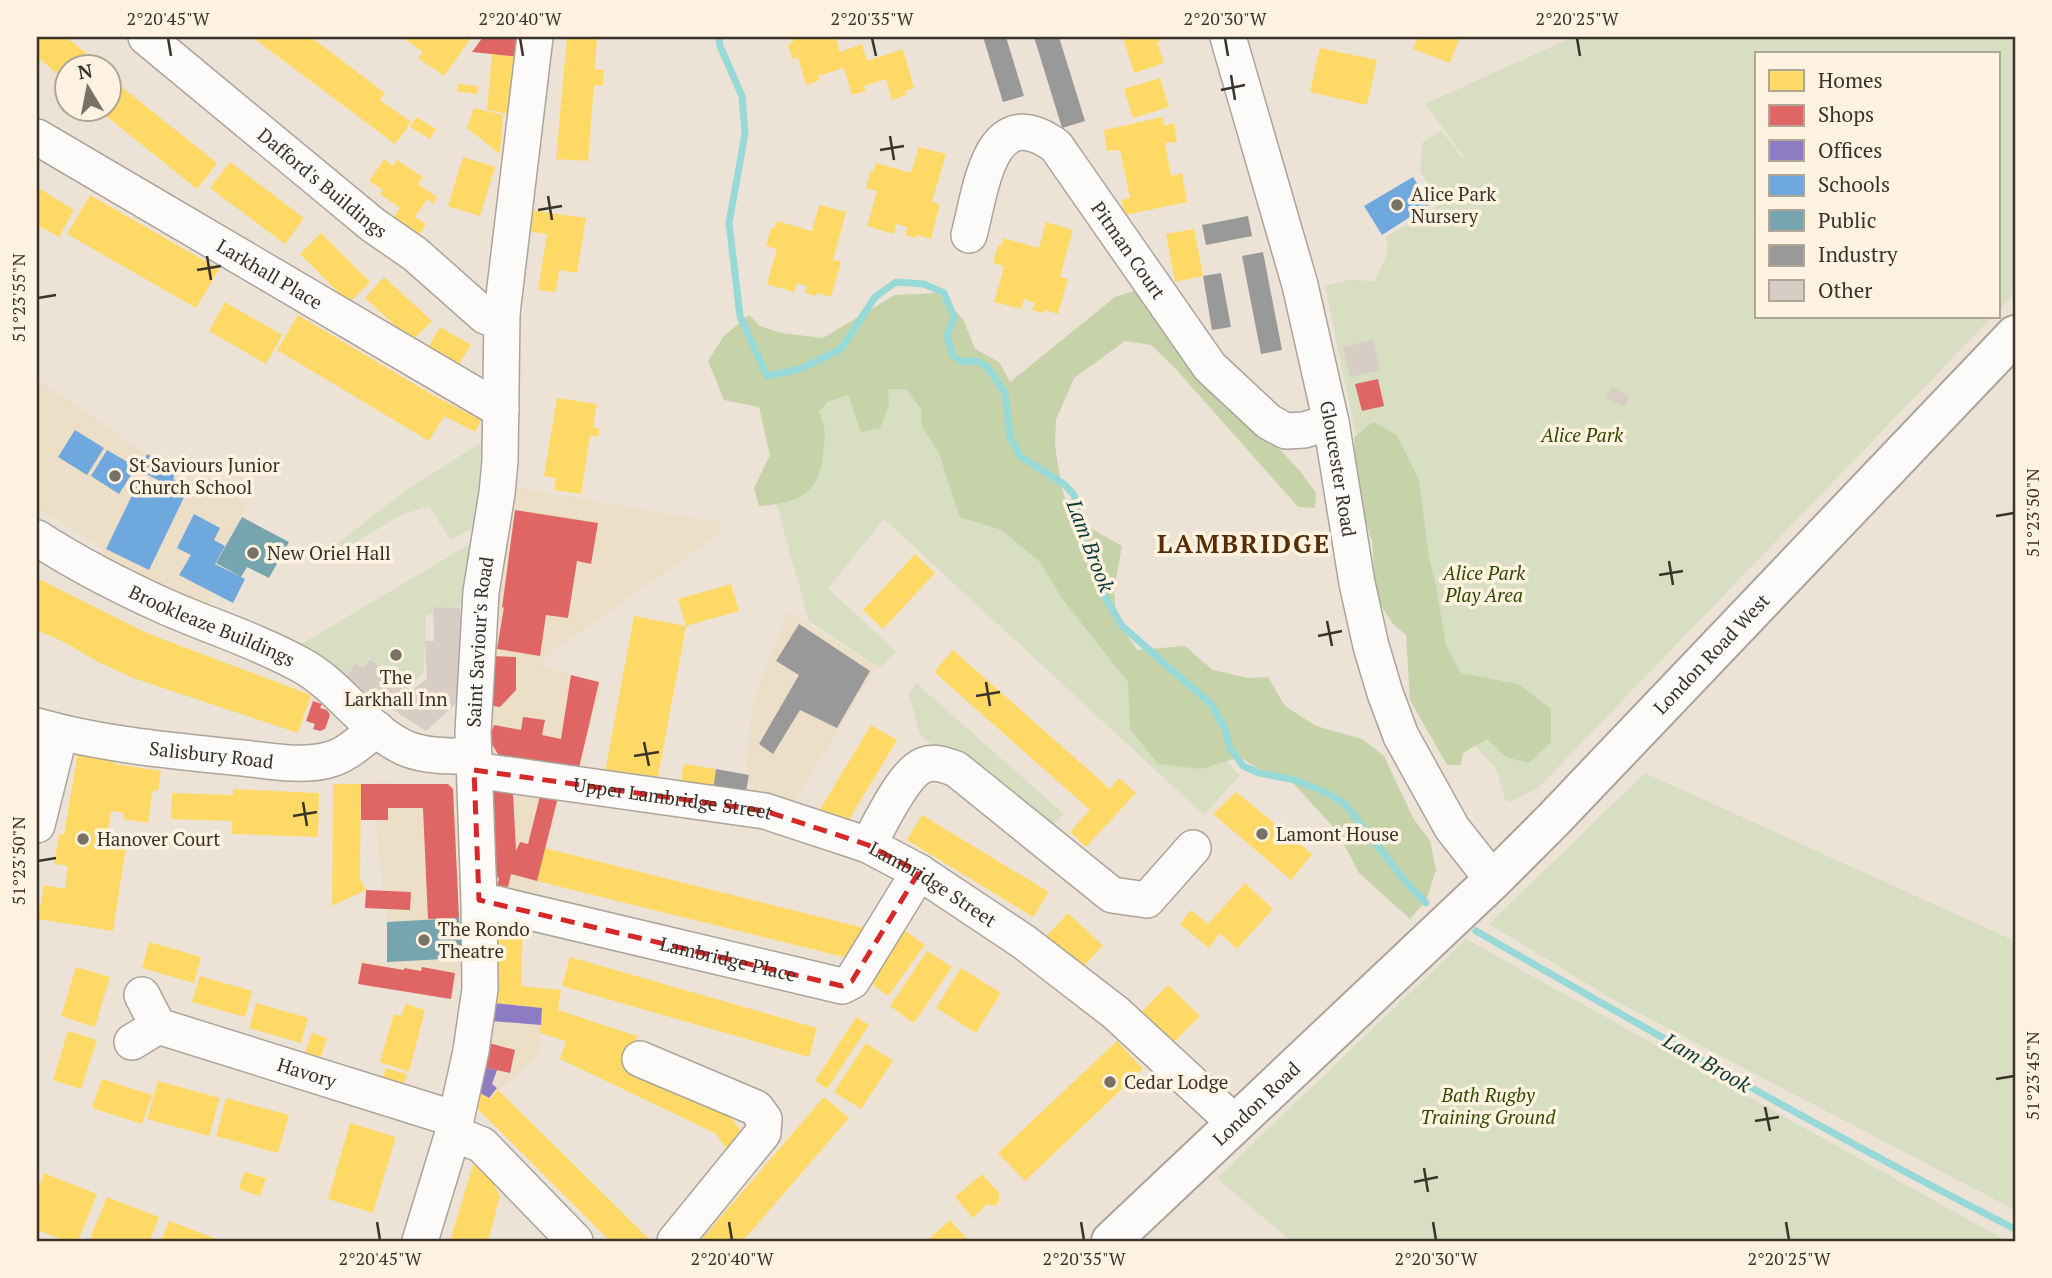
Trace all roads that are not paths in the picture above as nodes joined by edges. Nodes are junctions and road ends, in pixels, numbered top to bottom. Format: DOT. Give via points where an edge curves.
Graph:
graph roads {
  1 [pos="146,37"];
  2 [pos="535,37"];
  3 [pos="1228,37"];
  4 [pos="37,137"];
  5 [pos="970,235"];
  6 [pos="502,313"];
  7 [pos="2015,335"];
  8 [pos="501,410"];
  9 [pos="1331,422"];
  10 [pos="37,538"];
  11 [pos="49,729"];
  12 [pos="377,729"];
  13 [pos="474,763"];
  14 [pos="37,825"];
  15 [pos="867,845"];
  16 [pos="1193,848"];
  17 [pos="919,872"];
  18 [pos="1493,880"];
  19 [pos="479,900"];
  20 [pos="1400,967"];
  21 [pos="142,995"];
  22 [pos="640,1059"];
  23 [pos="1234,1123"];
  24 [pos="454,1126"];
  25 [pos="420,1241"];
  26 [pos="575,1241"];
  27 [pos="675,1241"];
  28 [pos="1111,1241"];
  1 -- 6 [label="street, Dafford's Buildings" via="485,316 493,319"];
  2 -- 6 [label="street, Saint Saviour's Road"];
  3 -- 9 [label="street, Gloucester Road" via="1300,285"];
  4 -- 8 [label="street, Larkhall Place"];
  5 -- 9 [label="street, Pitman Court" via="992,154 1005,136 1041,135 1056,146 1210,367 1269,422 1286,431"];
  6 -- 8 [label="street, Saint Saviour's Road"];
  7 -- 18 [label="highway, London Road West"];
  8 -- 13 [label="street, Saint Saviour's Road" via="497,493 481,592"];
  9 -- 18 [label="street, Gloucester Road" via="1357,583 1385,693 1401,736 1452,828"];
  10 -- 12 [label="street, Brookleaze Buildings" via="74,562 163,605 304,666 325,679"];
  11 -- 12 [label="street, Salisbury Road" via="209,755 305,763 329,760"];
  11 -- 14 [label="street"];
  12 -- 13 [label="street, Brookleaze Buildings" via="405,748"];
  13 -- 15 [label="street, Upper Lambridge Street" via="765,811"];
  13 -- 19 [label="street, Saint Saviour's Road"];
  15 -- 16 [label="street, Lambridge Street" via="910,774 939,763 956,769 1112,895 1147,900"];
  15 -- 17 [label="street, Lambridge Street"];
  17 -- 19 [label="street, Lambridge Place" via="852,981 842,986"];
  17 -- 23 [label="street, Lambridge Street" via="1024,942 1116,1013"];
  18 -- 20 [label="highway, London Road West"];
  19 -- 24 [label="street, Saint Saviour's Road" via="480,989"];
  20 -- 23 [label="highway, London Road"];
  21 -- 24 [label="street, Havory" via="145,1034"];
  22 -- 27 [label="street" via="756,1108 764,1119 763,1133"];
  23 -- 28 [label="highway, London Road"];
  24 -- 25 [label="street, Saint Saviour's Road"];
  24 -- 26 [label="street, Havory" via="482,1145"];
}
